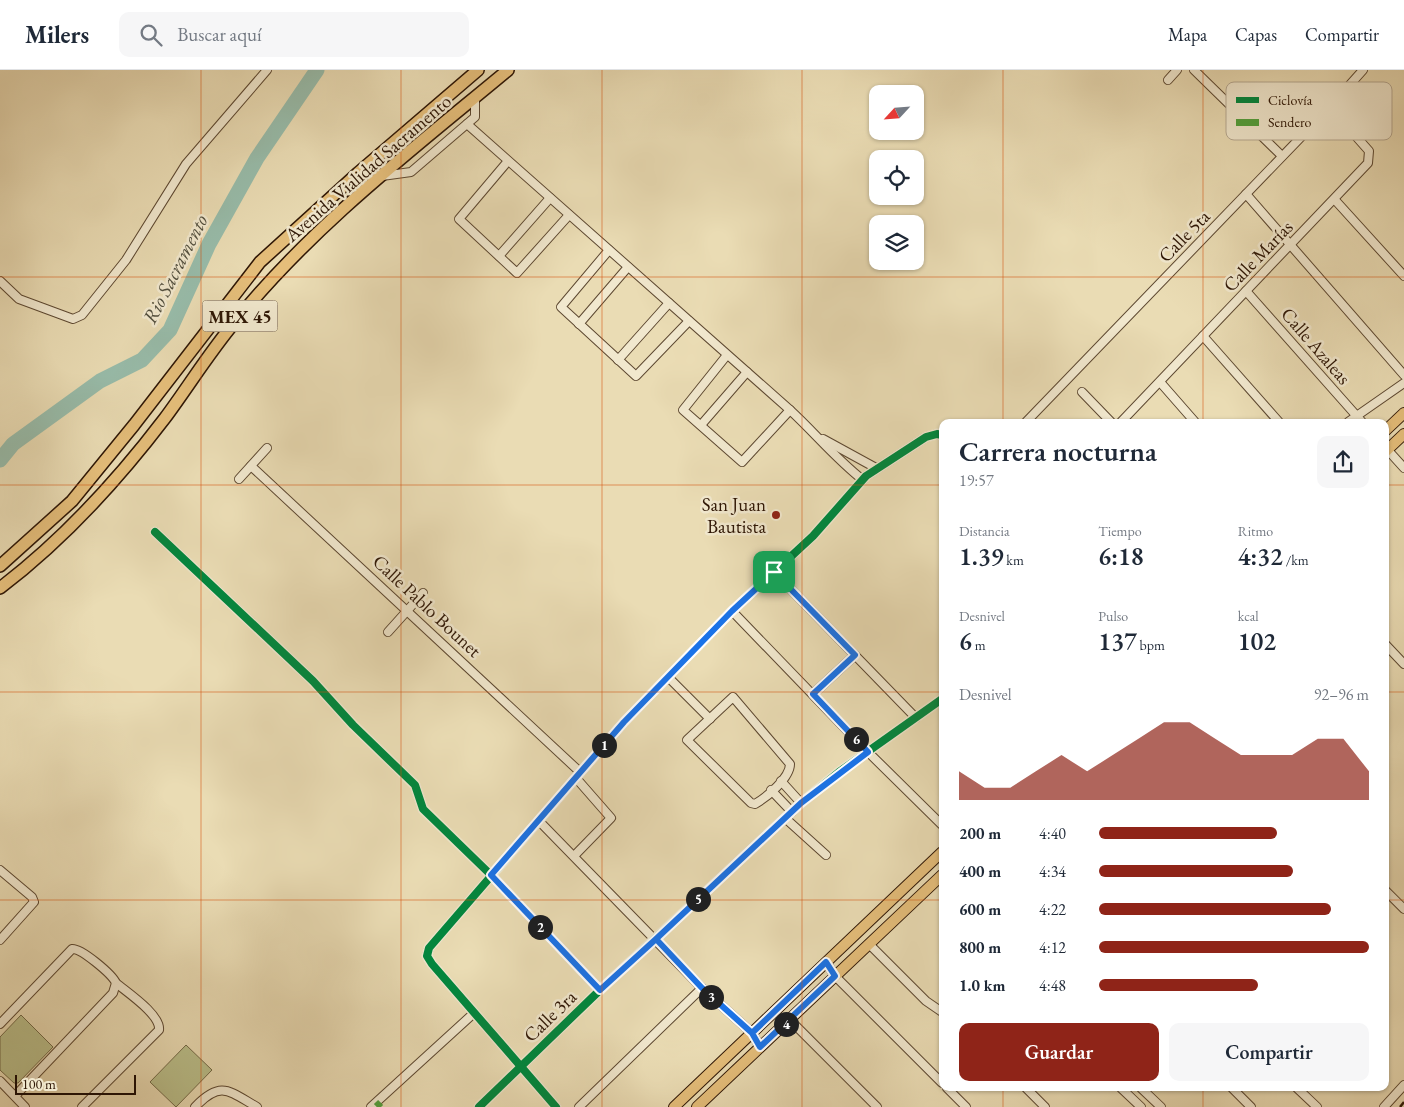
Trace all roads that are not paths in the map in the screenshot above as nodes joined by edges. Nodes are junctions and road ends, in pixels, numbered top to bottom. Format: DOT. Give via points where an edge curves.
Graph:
graph roads {
  1 [pos="267,70"];
  2 [pos="478,70"];
  3 [pos="508,70"];
  4 [pos="1177,70"];
  5 [pos="1194,70"];
  6 [pos="1363,70"];
  7 [pos="1168,80"];
  8 [pos="1352,82"];
  9 [pos="475,97"];
  10 [pos="1226,101"];
  11 [pos="467,124"];
  12 [pos="1266,140"];
  13 [pos="1298,140"];
  14 [pos="1360,140"];
  15 [pos="1282,156"];
  16 [pos="508,161"];
  17 [pos="382,176"];
  18 [pos="1246,194"];
  19 [pos="550,198"];
  20 [pos="1335,200"];
  21 [pos="569,215"];
  22 [pos="1290,244"];
  23 [pos="609,250"];
  24 [pos="498,256"];
  25 [pos="628,267"];
  26 [pos="1404,276"];
  27 [pos="0,281"];
  28 [pos="1246,291"];
  29 [pos="669,303"];
  30 [pos="688,321"];
  31 [pos="579,324"];
  32 [pos="1203,336"];
  33 [pos="727,355"];
  34 [pos="618,360"];
  35 [pos="747,372"];
  36 [pos="1404,375"];
  37 [pos="1160,382"];
  38 [pos="1404,383"];
  39 [pos="1082,392"];
  40 [pos="790,410"];
  41 [pos="1404,413"];
  42 [pos="1029,419"];
  43 [pos="1107,419"];
  44 [pos="1124,419"];
  45 [pos="1192,419"];
  46 [pos="1276,419"];
  47 [pos="1358,419"];
  48 [pos="1360,419"];
  49 [pos="701,426"];
  50 [pos="1389,427"];
  51 [pos="1404,434"];
  52 [pos="939,435"];
  53 [pos="820,437"];
  54 [pos="1389,447"];
  55 [pos="267,448"];
  56 [pos="1389,453"];
  57 [pos="251,466"];
  58 [pos="876,468"];
  59 [pos="1404,468"];
  60 [pos="239,479"];
  61 [pos="863,480"];
  62 [pos="155,532"];
  63 [pos="0,566"];
  64 [pos="774,572"];
  65 [pos="0,588"];
  66 [pos="423,593"];
  67 [pos="408,610"];
  68 [pos="732,611"];
  69 [pos="388,632"];
  70 [pos="1389,648"];
  71 [pos="855,655"];
  72 [pos="1404,664"];
  73 [pos="668,676"];
  74 [pos="813,694"];
  75 [pos="939,701"];
  76 [pos="916,718"];
  77 [pos="710,719"];
  78 [pos="868,752"];
  79 [pos="578,775"];
  80 [pos="781,781"];
  81 [pos="771,790"];
  82 [pos="801,803"];
  83 [pos="792,812"];
  84 [pos="785,818"];
  85 [pos="539,821"];
  86 [pos="939,822"];
  87 [pos="826,855"];
  88 [pos="939,855"];
  89 [pos="574,856"];
  90 [pos="0,870"];
  91 [pos="491,875"];
  92 [pos="939,878"];
  93 [pos="1389,894"];
  94 [pos="1404,909"];
  95 [pos="656,939"];
  96 [pos="0,940"];
  97 [pos="869,944"];
  98 [pos="826,962"];
  99 [pos="835,976"];
  100 [pos="116,983"];
  101 [pos="702,988"];
  102 [pos="600,990"];
  103 [pos="939,1010"];
  104 [pos="474,1013"];
  105 [pos="790,1020"];
  106 [pos="0,1024"];
  107 [pos="752,1033"];
  108 [pos="760,1047"];
  109 [pos="521,1066"];
  110 [pos="939,1080"];
  111 [pos="0,1081"];
  112 [pos="1404,1085"];
  113 [pos="950,1091"];
  114 [pos="1028,1091"];
  115 [pos="1124,1091"];
  116 [pos="1144,1091"];
  117 [pos="1235,1091"];
  118 [pos="1300,1091"];
  119 [pos="15,1096"];
  120 [pos="1040,1105"];
  121 [pos="26,1107"];
  122 [pos="82,1107"];
  123 [pos="195,1107"];
  124 [pos="257,1107"];
  125 [pos="371,1107"];
  126 [pos="479,1107"];
  127 [pos="556,1107"];
  128 [pos="579,1107"];
  129 [pos="674,1107"];
  130 [pos="696,1107"];
  131 [pos="878,1107"];
  132 [pos="966,1107"];
  133 [pos="1141,1107"];
  134 [pos="1161,1107"];
  135 [pos="1251,1107"];
  136 [pos="1317,1107"];
  137 [pos="1384,1107"];
  1 -- 27 [label="street" via="186,164 126,260 82,315 73,319 19,299"];
  2 -- 63 [label="highway, Avenida Vialidad Sacramento / MEX 45" via="260,262 72,501"];
  3 -- 9 [label="highway, Avenida Vialidad Sacramento / MEX 45"];
  4 -- 7 [label="street"];
  5 -- 10 [label="street"];
  6 -- 8 [label="street, Calle 5ta"];
  9 -- 11 [label="street" via="475,117"];
  9 -- 17 [label="highway, Avenida Vialidad Sacramento / MEX 45"];
  11 -- 16 [label="street"];
  11 -- 17 [label="street" via="411,172"];
  12 -- 15 [label="street"];
  13 -- 15 [label="street, Calle 5ta"];
  14 -- 20 [label="street, Calle Marías" via="1371,156 1365,168"];
  15 -- 18 [label="street, Calle 5ta"];
  16 -- 19 [label="street"];
  16 -- 24 [label="street" via="458,219"];
  17 -- 65 [label="highway, Avenida Vialidad Sacramento / MEX 45" via="310,239 233,323 166,416 108,488 38,559"];
  18 -- 22 [label="street"];
  18 -- 42 [label="street, Calle 5ta"];
  19 -- 21 [label="street"];
  19 -- 24 [label="street"];
  20 -- 22 [label="street, Calle Marías"];
  20 -- 26 [label="street"];
  21 -- 23 [label="street"];
  21 -- 24 [label="street" via="516,273"];
  22 -- 28 [label="street, Calle Marías"];
  22 -- 36 [label="street"];
  23 -- 25 [label="street"];
  23 -- 31 [label="street" via="561,307"];
  25 -- 29 [label="street"];
  25 -- 31 [label="street"];
  28 -- 32 [label="street, Calle Marías"];
  28 -- 47 [label="street, Calle Azaleas"];
  29 -- 30 [label="street"];
  29 -- 34 [label="street"];
  30 -- 33 [label="street"];
  30 -- 34 [label="street" via="636,376"];
  31 -- 34 [label="street"];
  32 -- 37 [label="street, Calle Marías"];
  32 -- 46 [label="street"];
  33 -- 35 [label="street"];
  33 -- 49 [label="street" via="682,410"];
  35 -- 40 [label="street"];
  35 -- 49 [label="street"];
  37 -- 44 [label="street, Calle Marías"];
  37 -- 45 [label="street"];
  38 -- 48 [label="street"];
  39 -- 43 [label="street"];
  40 -- 49 [label="street" via="742,462"];
  40 -- 53 [label="street"];
  41 -- 50 [label="main road"];
  51 -- 54 [label="main road"];
  52 -- 58 [label="street" via="926,437"];
  53 -- 58 [label="street"];
  53 -- 61 [label="street" via="840,462"];
  55 -- 57 [label="street"];
  56 -- 59 [label="street"];
  57 -- 60 [label="street"];
  57 -- 67 [label="street, Calle Pablo Bounet"];
  58 -- 61 [label="street"];
  61 -- 64 [label="street" via="813,536"];
  62 -- 91 [label="street" via="313,681 353,725 415,784 423,809"];
  64 -- 68 [label="street"];
  64 -- 71 [label="street"];
  66 -- 67 [label="street"];
  67 -- 69 [label="street"];
  67 -- 79 [label="street, Calle Pablo Bounet"];
  68 -- 73 [label="street"];
  68 -- 74 [label="street"];
  70 -- 72 [label="street"];
  71 -- 74 [label="street"];
  71 -- 76 [label="street"];
  73 -- 77 [label="street"];
  73 -- 79 [label="street"];
  74 -- 78 [label="street"];
  75 -- 76 [label="street, Calle 3ra"];
  76 -- 78 [label="street, Calle 3ra"];
  77 -- 80 [label="street" via="733,697 789,762 789,770"];
  77 -- 81 [label="street" via="687,740 751,803 758,803"];
  78 -- 82 [label="street, Calle 3ra"];
  78 -- 86 [label="street"];
  79 -- 85 [label="street"];
  79 -- 89 [label="street, Calle Pablo Bounet" via="609,815 609,822"];
  80 -- 81 [label="street"];
  80 -- 82 [label="street"];
  81 -- 83 [label="street"];
  82 -- 83 [label="street, Calle 3ra"];
  83 -- 84 [label="street, Calle 3ra"];
  84 -- 87 [label="street"];
  84 -- 95 [label="street, Calle 3ra"];
  85 -- 89 [label="street"];
  85 -- 91 [label="street"];
  88 -- 98 [label="main road"];
  89 -- 95 [label="street"];
  90 -- 96 [label="street" via="32,896 34,902"];
  91 -- 102 [label="street"];
  91 -- 104 [label="street" via="429,948 427,956"];
  92 -- 97 [label="main road"];
  93 -- 94 [label="street"];
  95 -- 101 [label="street"];
  95 -- 102 [label="street, Calle 3ra"];
  97 -- 99 [label="main road"];
  97 -- 103 [label="street"];
  98 -- 99 [label="street"];
  98 -- 107 [label="main road"];
  99 -- 105 [label="main road"];
  99 -- 110 [label="street"];
  100 -- 106 [label="street" via="111,975 80,951 72,949"];
  100 -- 119 [label="street" via="113,993"];
  100 -- 122 [label="street" via="152,1014 158,1021 159,1030"];
  101 -- 107 [label="street"];
  101 -- 128 [label="street"];
  102 -- 109 [label="street, Calle 3ra"];
  104 -- 109 [label="street"];
  104 -- 125 [label="street"];
  105 -- 108 [label="main road"];
  105 -- 131 [label="street"];
  107 -- 108 [label="street"];
  107 -- 129 [label="main road"];
  108 -- 130 [label="main road"];
  109 -- 126 [label="street, Calle 3ra"];
  109 -- 127 [label="street"];
  111 -- 119 [label="street"];
  112 -- 137 [label="street"];
  113 -- 132 [label="street"];
  114 -- 120 [label="street"];
  115 -- 133 [label="street"];
  116 -- 134 [label="street"];
  117 -- 135 [label="street"];
  118 -- 136 [label="street"];
  119 -- 121 [label="street"];
  123 -- 124 [label="street" via="208,1093 220,1090"];
}
